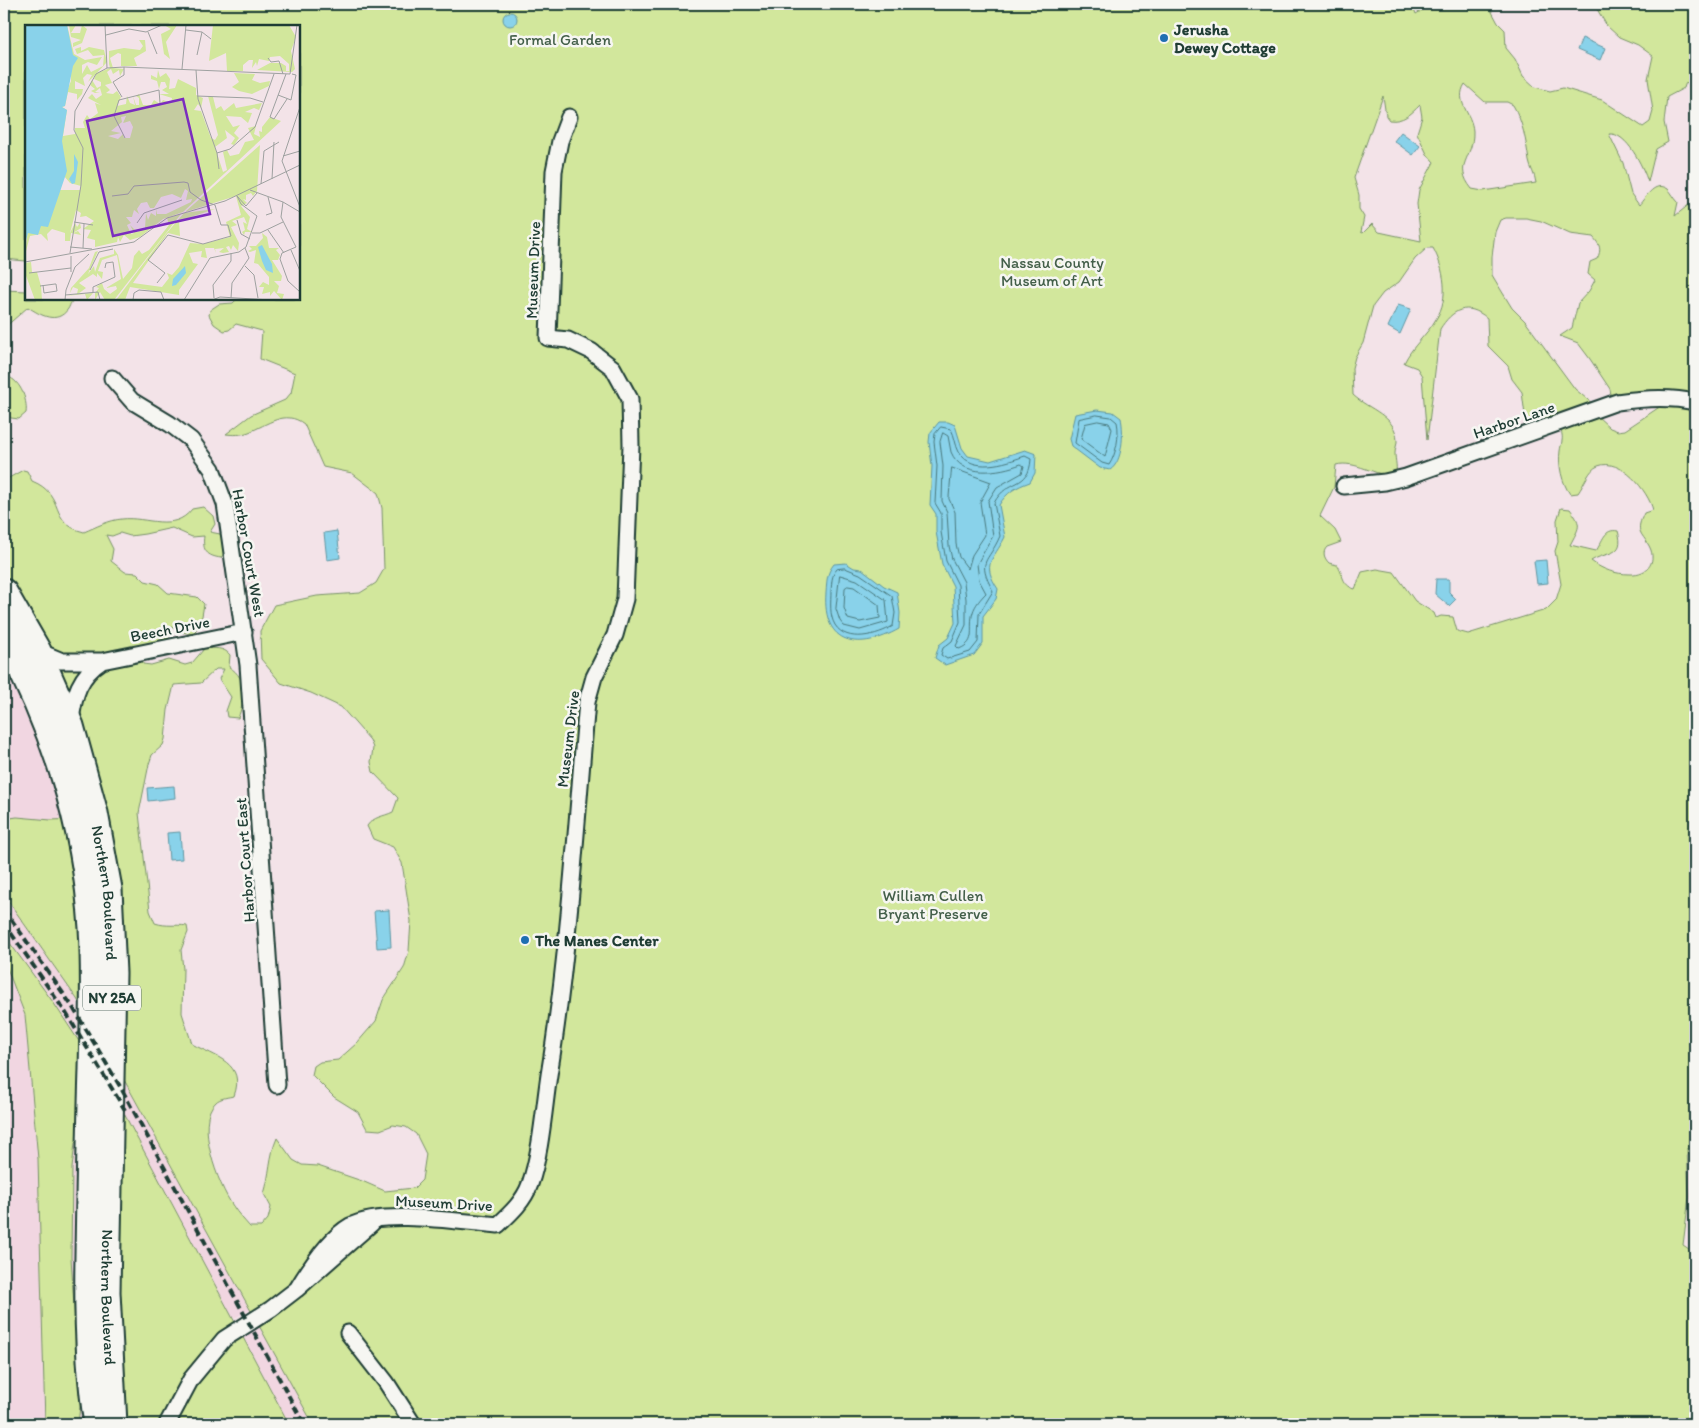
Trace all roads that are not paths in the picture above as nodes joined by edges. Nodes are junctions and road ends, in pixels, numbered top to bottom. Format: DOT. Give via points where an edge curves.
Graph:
graph roads {
  1 [pos="569,117"];
  2 [pos="112,378"];
  3 [pos="1695,402"];
  4 [pos="1344,486"];
  5 [pos="4,592"];
  6 [pos="244,632"];
  7 [pos="4,636"];
  8 [pos="38,651"];
  9 [pos="102,661"];
  10 [pos="71,726"];
  11 [pos="277,1085"];
  12 [pos="348,1333"];
  13 [pos="97,1424"];
  14 [pos="114,1424"];
  15 [pos="167,1424"];
  16 [pos="413,1424"];
  1 -- 15 [label="street, Museum Drive" via="554,171 548,338 568,340 585,347 613,368 630,399 632,445 625,599 615,635 594,677 587,702 563,972 533,1174 524,1197 498,1225 377,1219 297,1289 224,1338 192,1379"];
  2 -- 6 [label="street, Harbor Court West" via="132,402 181,431 212,468 225,504"];
  3 -- 4 [label="street, Harbor Lane" via="1644,398 1617,402 1406,477"];
  5 -- 8 [label="main road, Northern Boulevard / NY 25A"];
  6 -- 9 [label="street, Beech Drive"];
  6 -- 11 [label="street, Harbor Court East"];
  7 -- 13 [label="main road, Northern Boulevard / NY 25A" via="56,747 76,819 86,875 94,984 88,1300"];
  8 -- 9 [label="street, Beech Drive" via="62,660"];
  8 -- 10 [label="main road, Northern Boulevard / NY 25A"];
  9 -- 10 [label="street, Beech Drive" via="80,681"];
  10 -- 14 [label="main road, Northern Boulevard / NY 25A" via="95,814 109,889 113,973 107,1292"];
  12 -- 16 [label="street"];
}
